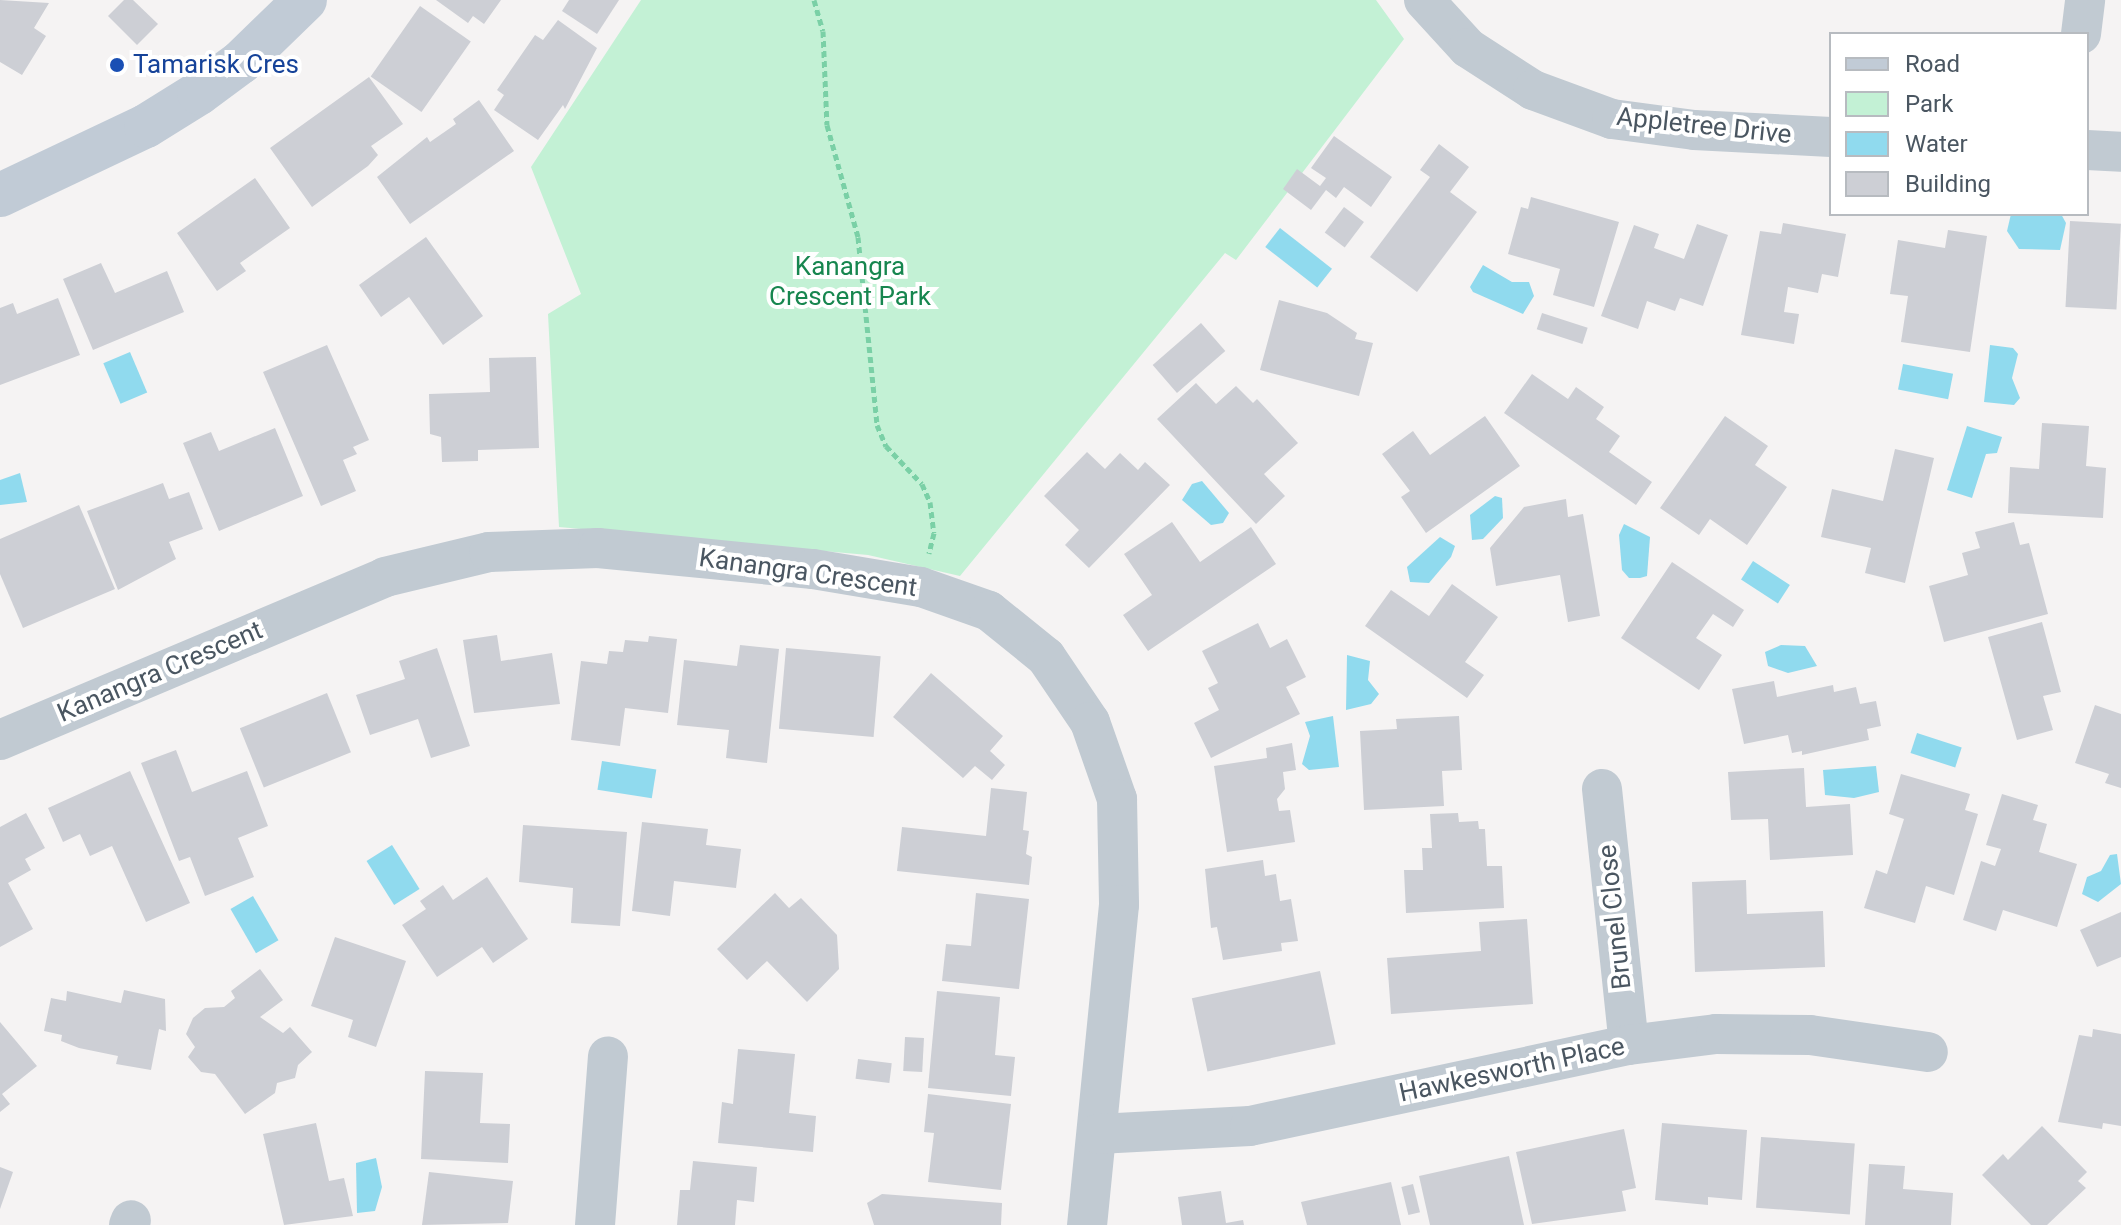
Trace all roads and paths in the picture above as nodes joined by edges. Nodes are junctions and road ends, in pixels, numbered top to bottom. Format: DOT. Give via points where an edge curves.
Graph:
graph roads {
  1 [pos="305,0"];
  2 [pos="814,0"];
  3 [pos="1424,0"];
  4 [pos="2085,0"];
  5 [pos="2081,32"];
  6 [pos="1829,137"];
  7 [pos="2089,150"];
  8 [pos="2121,152"];
  9 [pos="0,195"];
  10 [pos="921,587"];
  11 [pos="0,740"];
  12 [pos="1602,789"];
  13 [pos="1629,1045"];
  14 [pos="1928,1052"];
  15 [pos="608,1057"];
  16 [pos="1098,1134"];
  17 [pos="595,1225"];
  18 [pos="1087,1225"];
  1 -- 9 [label="main road" via="241,62 199,93 146,126"];
  2 -- 10 [label="path" via="823,31 827,125 856,222 877,425 886,446 922,484 930,502 934,533"];
  3 -- 6 [label="street, Appletree Drive" via="1468,48 1533,90 1612,119 1694,130"];
  4 -- 5 [label="street"];
  7 -- 8 [label="street"];
  10 -- 11 [label="street, Kanangra Crescent" via="813,569 598,548 489,552 385,577"];
  10 -- 16 [label="street, Kanangra Crescent" via="989,611 1046,657 1090,722 1117,799 1119,905"];
  12 -- 13 [label="street, Brunel Close"];
  13 -- 14 [label="street, Hawkesworth Place" via="1716,1034 1810,1035"];
  13 -- 16 [label="street, Hawkesworth Place" via="1250,1126"];
  15 -- 17 [label="street"];
  16 -- 18 [label="street, Kanangra Crescent"];
}
